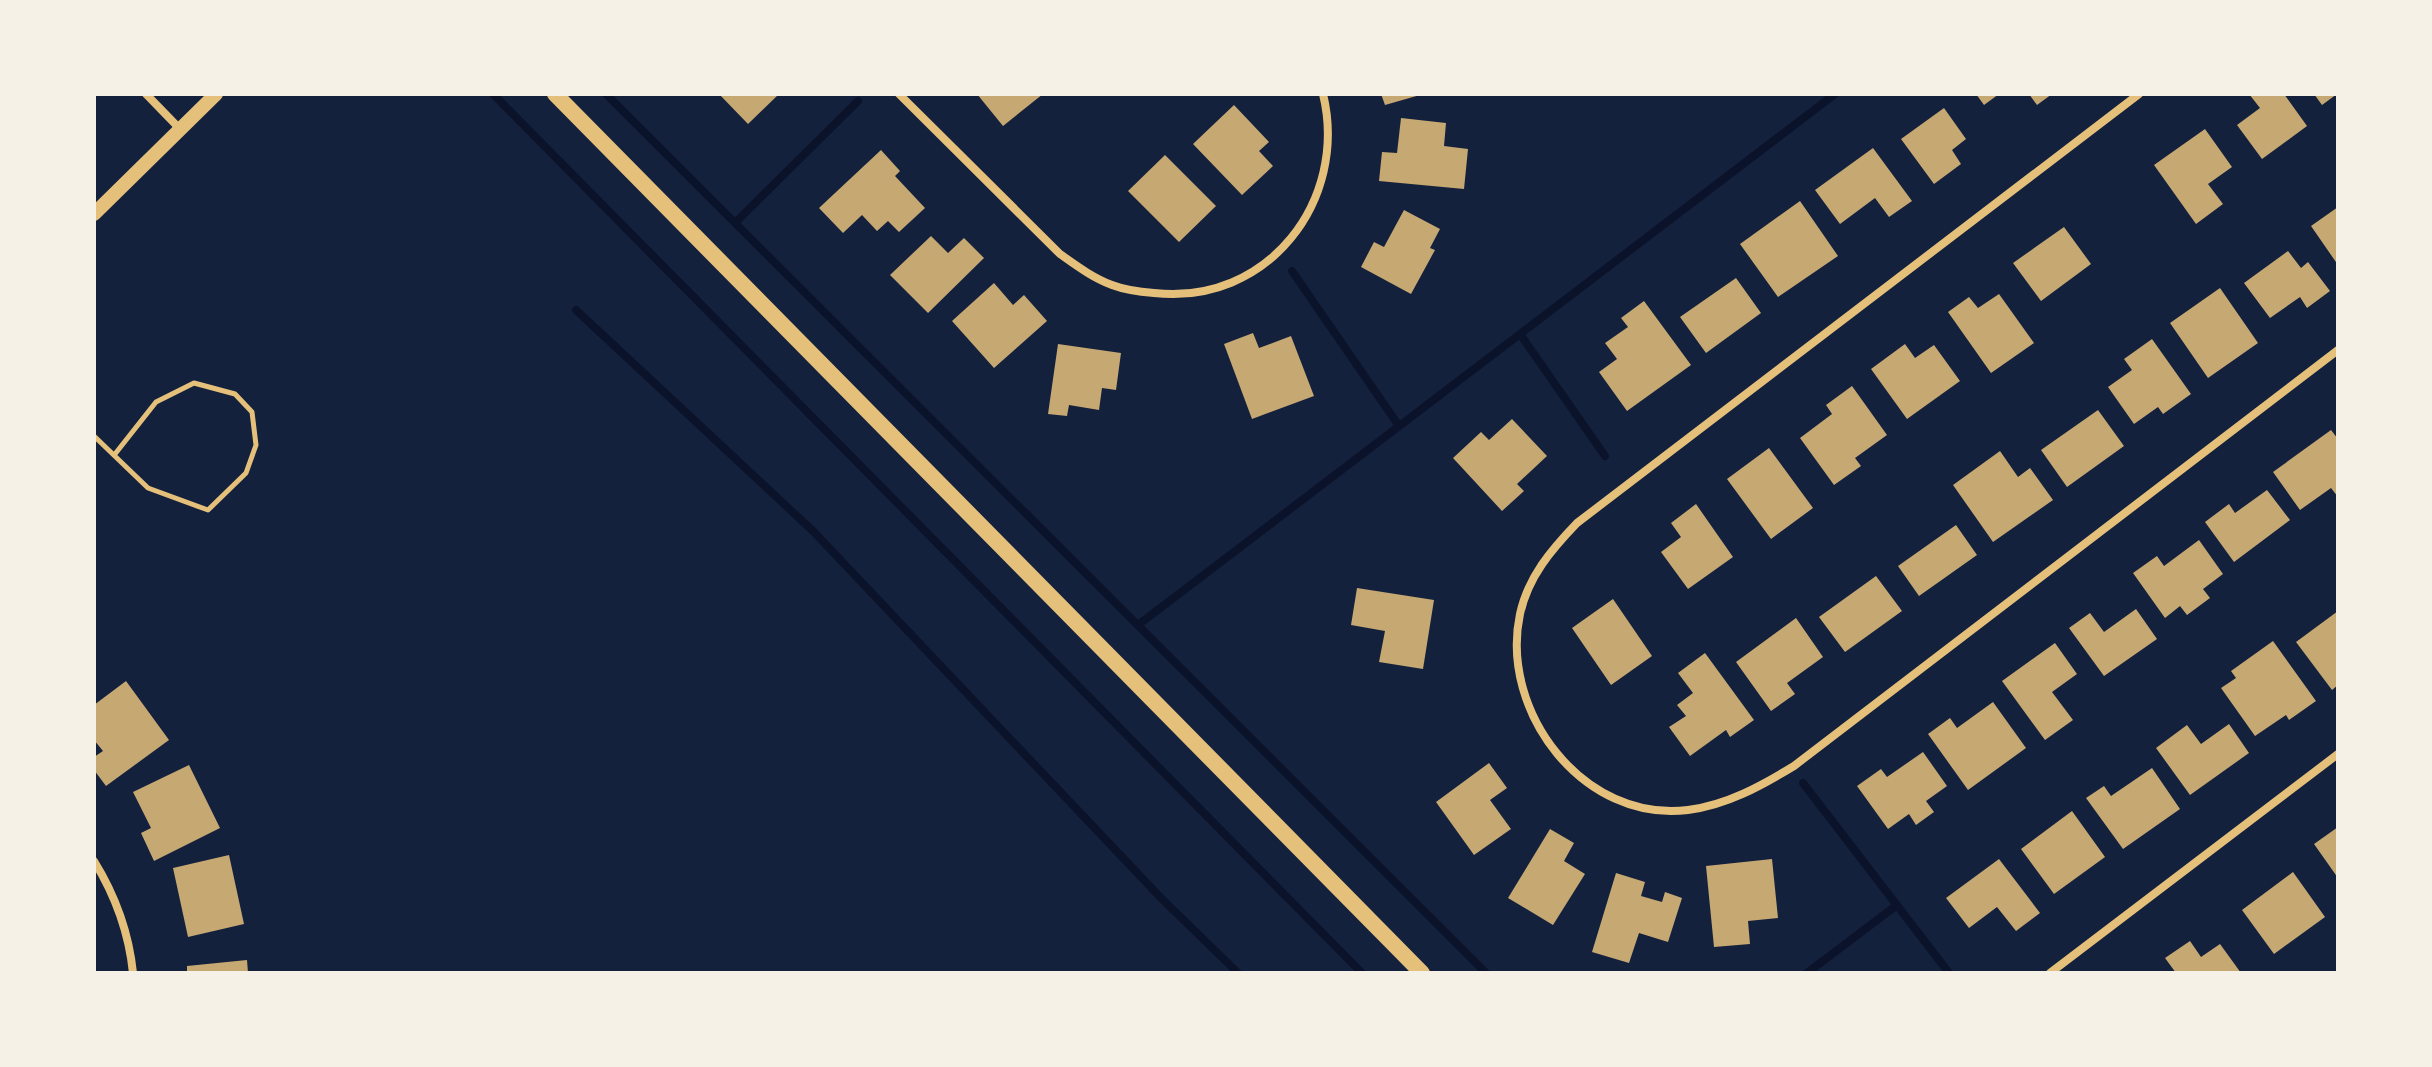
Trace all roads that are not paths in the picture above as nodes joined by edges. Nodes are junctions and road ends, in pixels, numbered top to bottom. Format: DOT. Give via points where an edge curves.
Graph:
graph roads {
  1 [pos="146,94"];
  2 [pos="216,94"];
  3 [pos="555,94"];
  4 [pos="899,94"];
  5 [pos="1323,94"];
  6 [pos="2139,94"];
  7 [pos="180,129"];
  8 [pos="94,214"];
  9 [pos="2338,350"];
  10 [pos="2338,754"];
  11 [pos="94,861"];
  12 [pos="133,973"];
  13 [pos="1422,973"];
  14 [pos="2050,973"];
  1 -- 7 [label="street"];
  2 -- 7 [label="street"];
  3 -- 13 [label="main road"];
  4 -- 5 [label="street" via="1060,254 1115,286 1165,294 1206,291 1244,276 1271,259 1298,230 1315,201 1327,162"];
  6 -- 9 [label="street" via="1577,523 1550,551 1530,582 1517,643 1526,702 1556,753 1594,787 1652,808 1686,810 1759,787 1794,766"];
  7 -- 8 [label="street"];
  10 -- 14 [label="street"];
  11 -- 12 [label="street" via="120,915"];
}
